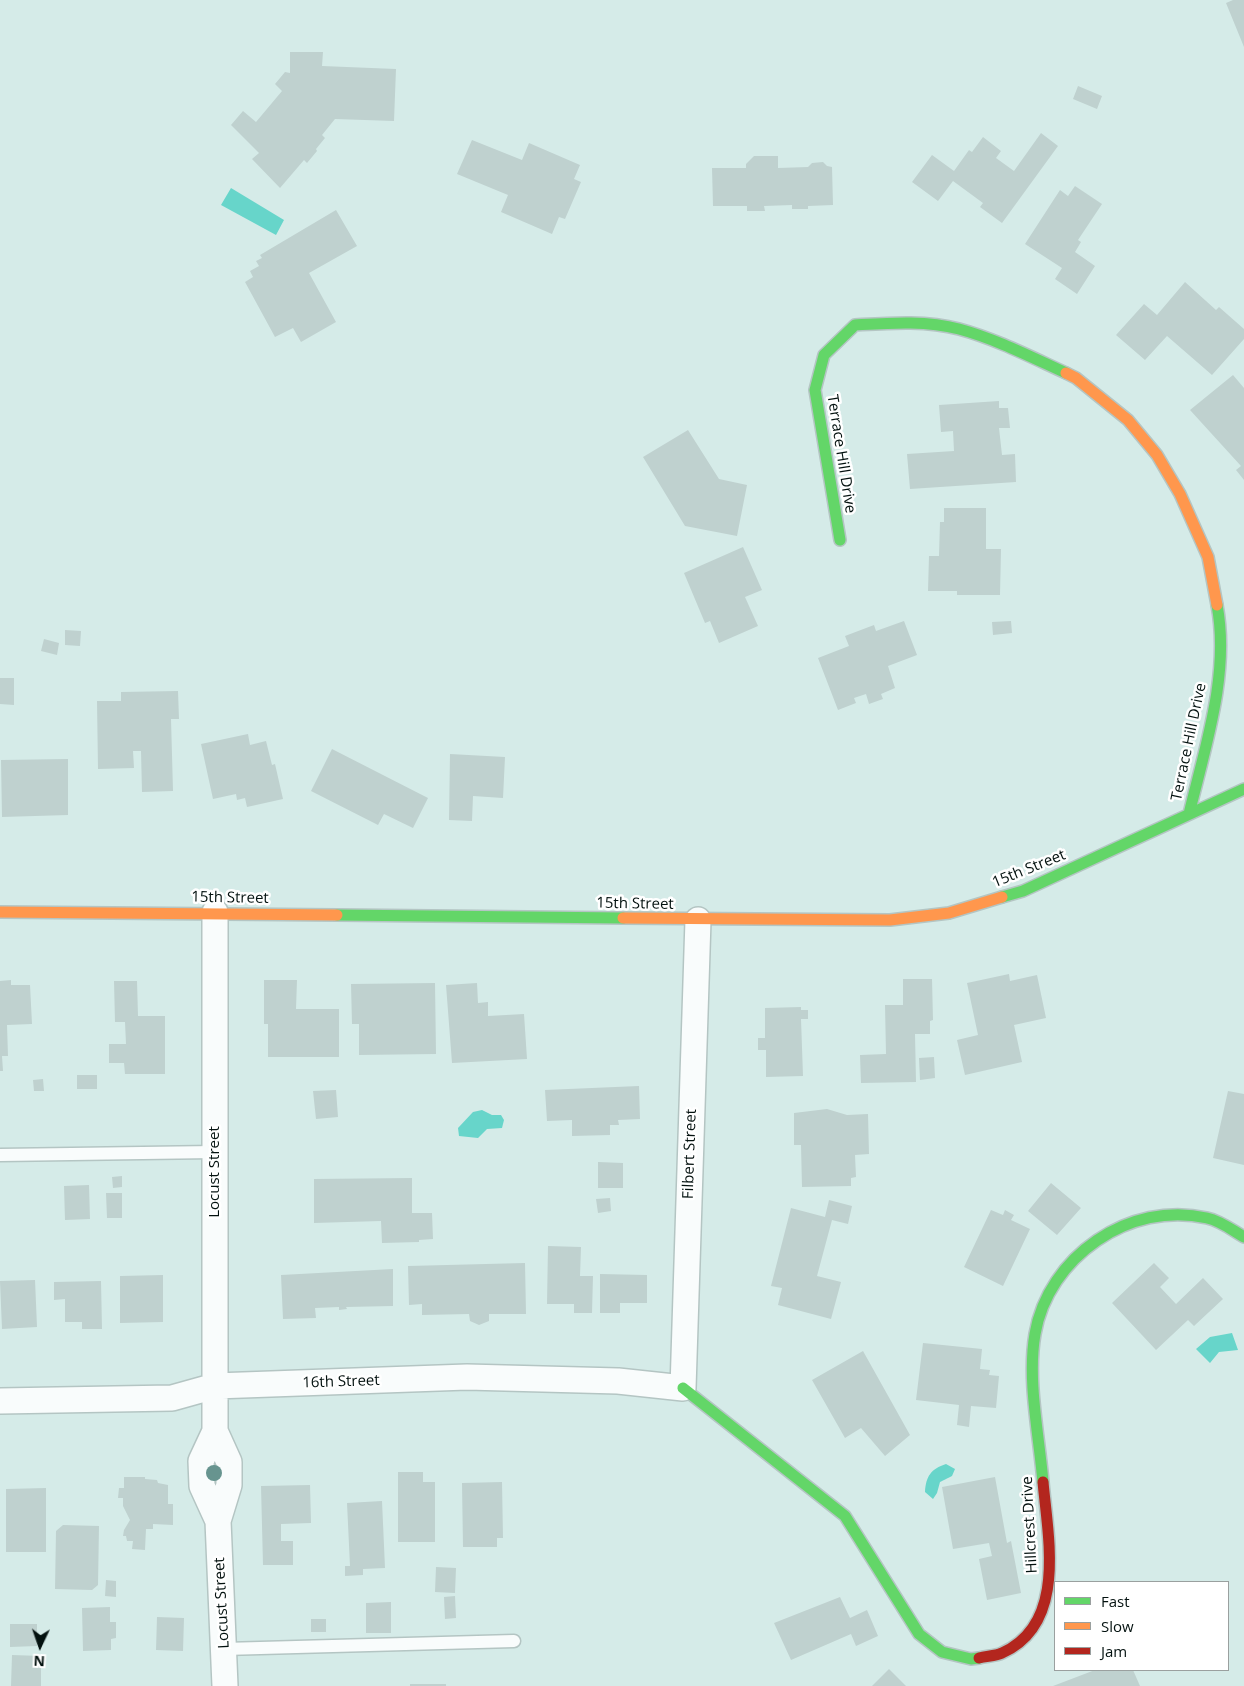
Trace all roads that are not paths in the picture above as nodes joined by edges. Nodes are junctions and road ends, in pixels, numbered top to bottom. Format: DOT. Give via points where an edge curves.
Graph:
graph roads {
  1 [pos="840,540"];
  2 [pos="1244,789"];
  3 [pos="1189,814"];
  4 [pos="0,912"];
  5 [pos="215,912"];
  6 [pos="698,920"];
  7 [pos="214,1152"];
  8 [pos="0,1155"];
  9 [pos="1244,1237"];
  10 [pos="215,1386"];
  11 [pos="683,1388"];
  12 [pos="0,1401"];
  13 [pos="514,1641"];
  14 [pos="224,1649"];
  15 [pos="225,1686"];
  1 -- 3 [label="street, Terrace Hill Drive" via="815,390 824,355 855,326 902,322 958,330 1016,350 1076,378 1128,420 1157,455 1180,494 1208,557 1221,627 1216,699"];
  2 -- 3 [label="street, 15th Street"];
  3 -- 6 [label="street, 15th Street" via="1023,891 949,913 890,920"];
  4 -- 5 [label="street, 15th Street"];
  5 -- 6 [label="street, 15th Street"];
  5 -- 7 [label="street, Locust Street"];
  6 -- 11 [label="street, Filbert Street"];
  7 -- 8 [label="lane"];
  7 -- 10 [label="street, Locust Street"];
  9 -- 11 [label="street, Hillcrest Drive" via="1208,1218 1171,1213 1141,1218 1106,1234 1071,1260 1049,1292 1035,1330 1032,1360 1050,1566 1039,1619 1024,1640 1001,1654 971,1660 942,1652 919,1634 845,1516"];
  10 -- 11 [label="street, 16th Street" via="467,1377 618,1381"];
  10 -- 12 [label="street, 16th Street" via="172,1398"];
  10 -- 14 [label="street, Locust Street" via="215,1431 201,1461 202,1486 218,1521"];
  13 -- 14 [label="lane"];
  14 -- 15 [label="street, Locust Street"];
}
